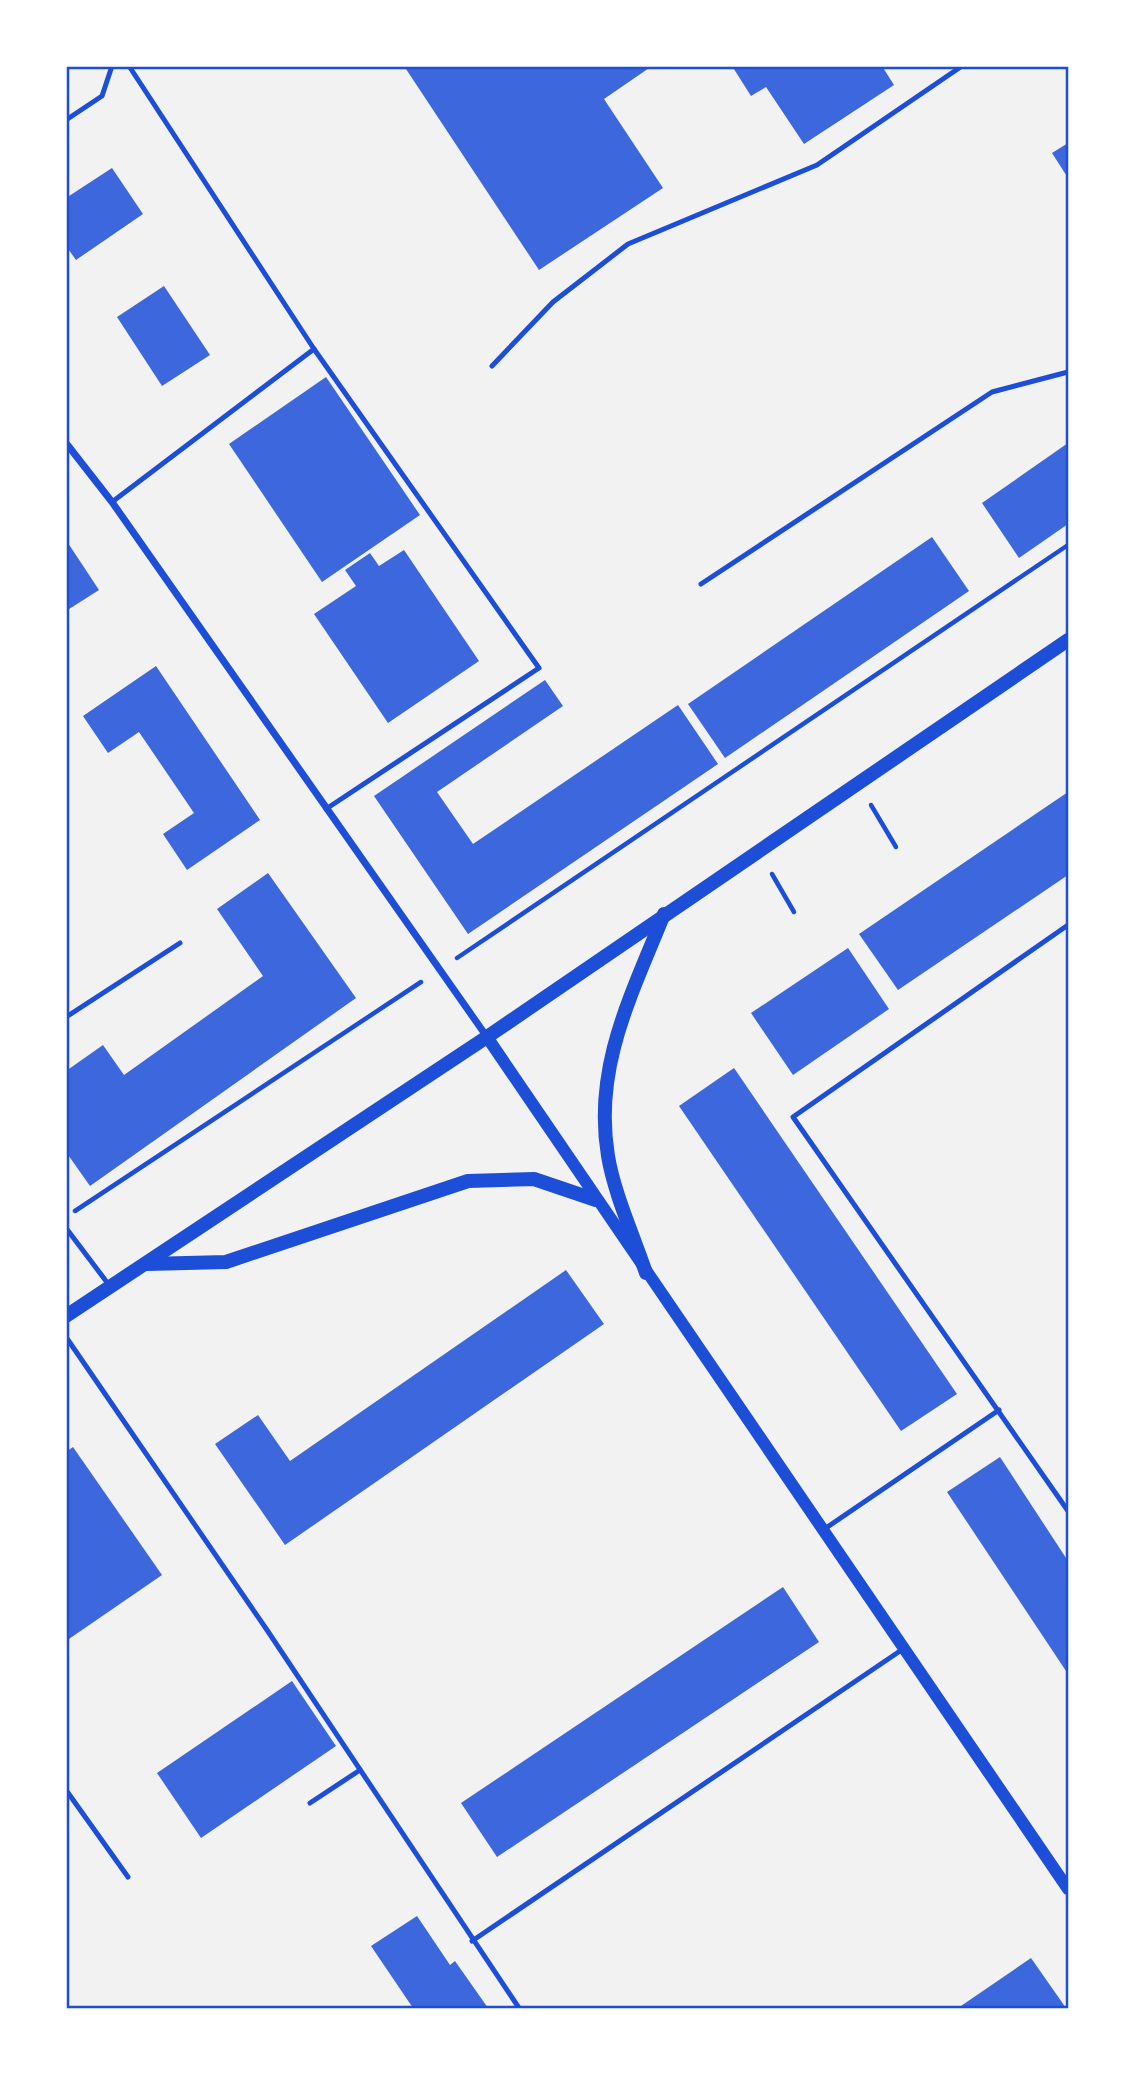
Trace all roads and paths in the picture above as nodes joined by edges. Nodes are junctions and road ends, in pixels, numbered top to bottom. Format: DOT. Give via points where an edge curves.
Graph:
graph roads {
  1 [pos="112,66"];
  2 [pos="129,66"];
  3 [pos="962,66"];
  4 [pos="66,120"];
  5 [pos="314,349"];
  6 [pos="492,366"];
  7 [pos="1069,372"];
  8 [pos="66,443"];
  9 [pos="112,502"];
  10 [pos="1069,545"];
  11 [pos="701,584"];
  12 [pos="1069,640"];
  13 [pos="857,783"];
  14 [pos="326,809"];
  15 [pos="896,847"];
  16 [pos="758,850"];
  17 [pos="794,912"];
  18 [pos="665,913"];
  19 [pos="1069,925"];
  20 [pos="180,943"];
  21 [pos="439,970"];
  22 [pos="66,1017"];
  23 [pos="486,1037"];
  24 [pos="596,1200"];
  25 [pos="66,1216"];
  26 [pos="66,1228"];
  27 [pos="145,1264"];
  28 [pos="646,1273"];
  29 [pos="111,1287"];
  30 [pos="66,1316"];
  31 [pos="66,1337"];
  32 [pos="999,1410"];
  33 [pos="1069,1511"];
  34 [pos="823,1530"];
  35 [pos="903,1649"];
  36 [pos="360,1770"];
  37 [pos="66,1790"];
  38 [pos="310,1803"];
  39 [pos="128,1877"];
  40 [pos="1069,1889"];
  41 [pos="472,1941"];
  42 [pos="519,2008"];
  1 -- 4 [label="lane" via="102,96"];
  2 -- 5 [label="lane"];
  3 -- 6 [label="lane" via="817,165 628,244 553,302"];
  5 -- 9 [label="lane"];
  5 -- 14 [label="lane" via="539,668"];
  7 -- 11 [label="lane" via="992,392"];
  8 -- 9 [label="street"];
  9 -- 14 [label="street"];
  10 -- 21 [label="path"];
  12 -- 13 [label="main road"];
  13 -- 15 [label="path"];
  13 -- 16 [label="main road"];
  14 -- 21 [label="street"];
  16 -- 17 [label="path"];
  16 -- 18 [label="main road"];
  18 -- 23 [label="main road"];
  18 -- 28 [label="main road" via="615,1036 603,1098 608,1157"];
  19 -- 32 [label="lane" via="793,1117"];
  20 -- 22 [label="lane"];
  21 -- 23 [label="street"];
  21 -- 25 [label="path"];
  23 -- 24 [label="street"];
  23 -- 27 [label="main road"];
  24 -- 27 [label="main road" via="534,1179 468,1181 226,1262"];
  24 -- 28 [label="street"];
  26 -- 29 [label="lane"];
  27 -- 29 [label="main road"];
  28 -- 34 [label="street"];
  29 -- 30 [label="main road"];
  31 -- 36 [label="lane"];
  32 -- 33 [label="lane"];
  32 -- 34 [label="lane"];
  34 -- 35 [label="street"];
  35 -- 40 [label="street"];
  35 -- 41 [label="lane"];
  36 -- 38 [label="lane"];
  36 -- 41 [label="lane"];
  37 -- 39 [label="lane"];
  41 -- 42 [label="lane"];
}
